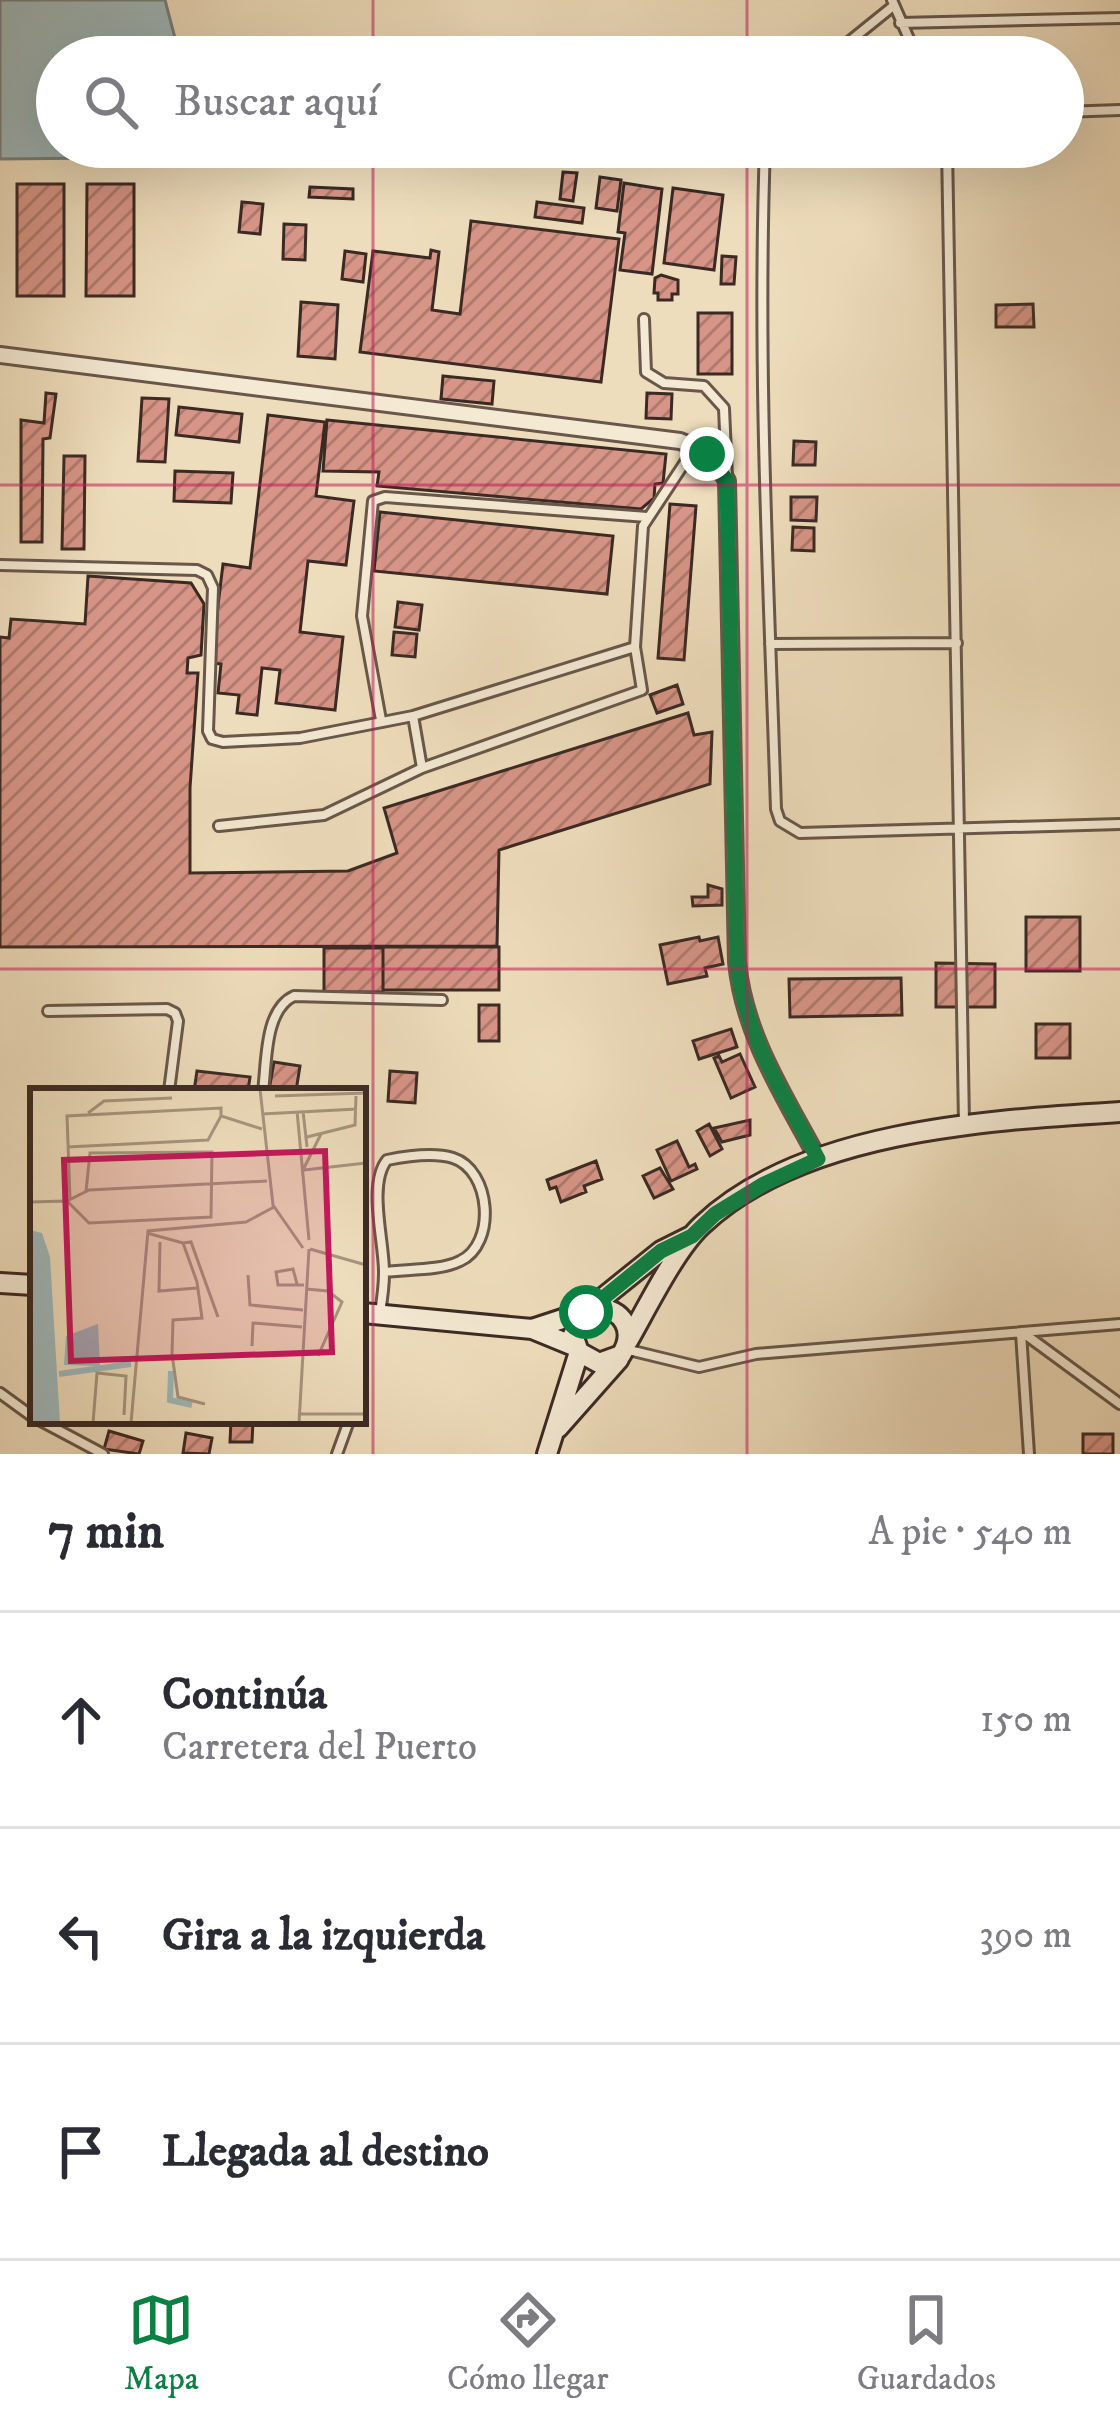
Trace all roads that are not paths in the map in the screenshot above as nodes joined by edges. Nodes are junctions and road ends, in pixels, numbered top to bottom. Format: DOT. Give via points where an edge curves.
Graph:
graph roads {
  1 [pos="892,3"];
  2 [pos="1120,19"];
  3 [pos="900,23"];
  4 [pos="854,36"];
  5 [pos="906,36"];
  6 [pos="1120,110"];
  7 [pos="1084,111"];
  8 [pos="764,168"];
  9 [pos="947,168"];
  10 [pos="644,319"];
  11 [pos="0,355"];
  12 [pos="696,446"];
  13 [pos="727,481"];
  14 [pos="647,517"];
  15 [pos="0,565"];
  16 [pos="957,643"];
  17 [pos="770,644"];
  18 [pos="635,647"];
  19 [pos="413,716"];
  20 [pos="381,719"];
  21 [pos="422,769"];
  22 [pos="1120,824"];
  23 [pos="219,826"];
  24 [pos="959,828"];
  25 [pos="442,1000"];
  26 [pos="48,1011"];
  27 [pos="169,1088"];
  28 [pos="263,1088"];
  29 [pos="1120,1112"];
  30 [pos="964,1126"];
  31 [pos="818,1159"];
  32 [pos="692,1236"];
  33 [pos="384,1272"];
  34 [pos="0,1283"];
  35 [pos="30,1286"];
  36 [pos="585,1313"];
  37 [pos="372,1314"];
  38 [pos="1120,1324"];
  39 [pos="532,1329"];
  40 [pos="1021,1331"];
  41 [pos="625,1348"];
  42 [pos="577,1350"];
  43 [pos="0,1393"];
  44 [pos="1120,1404"];
  45 [pos="30,1414"];
  46 [pos="46,1424"];
  47 [pos="348,1424"];
  48 [pos="555,1432"];
  49 [pos="103,1454"];
  50 [pos="337,1454"];
  51 [pos="547,1454"];
  52 [pos="1029,1454"];
  1 -- 3 [label="lane"];
  1 -- 4 [label="lane"];
  2 -- 3 [label="lane"];
  3 -- 5 [label="lane"];
  6 -- 7 [label="lane"];
  8 -- 17 [label="lane"];
  9 -- 16 [label="lane"];
  10 -- 13 [label="lane" via="646,372 664,383 704,386 724,408"];
  11 -- 12 [label="street"];
  12 -- 13 [label="street"];
  12 -- 14 [label="lane"];
  13 -- 31 [label="street" via="741,999"];
  14 -- 18 [label="lane"];
  14 -- 20 [label="lane" via="373,501 362,616"];
  15 -- 20 [label="lane" via="207,574 212,739 300,738"];
  16 -- 17 [label="lane"];
  16 -- 24 [label="lane"];
  17 -- 24 [label="lane" via="780,821 800,833"];
  18 -- 19 [label="lane"];
  18 -- 21 [label="lane" via="642,690"];
  19 -- 20 [label="lane"];
  19 -- 21 [label="lane"];
  21 -- 23 [label="lane" via="324,815"];
  22 -- 24 [label="lane"];
  24 -- 30 [label="lane"];
  25 -- 28 [label="lane" via="285,999"];
  26 -- 27 [label="lane" via="175,1013"];
  29 -- 30 [label="main road"];
  30 -- 31 [label="main road"];
  31 -- 32 [label="main road" via="764,1184"];
  32 -- 36 [label="main road"];
  32 -- 41 [label="main road"];
  33 -- 33 [label="lane" via="386,1160 455,1158 474,1172 484,1190 483,1232 472,1253 459,1262"];
  33 -- 37 [label="lane"];
  34 -- 35 [label="main road"];
  36 -- 39 [label="main road"];
  36 -- 41 [label="main road" via="616,1312"];
  36 -- 42 [label="main road" via="573,1335"];
  37 -- 39 [label="main road"];
  38 -- 40 [label="lane"];
  39 -- 42 [label="main road"];
  40 -- 41 [label="lane" via="756,1354 699,1367"];
  40 -- 44 [label="lane"];
  40 -- 52 [label="lane"];
  41 -- 42 [label="main road" via="599,1364"];
  41 -- 48 [label="main road"];
  42 -- 48 [label="main road"];
  43 -- 45 [label="lane"];
  46 -- 49 [label="lane"];
  47 -- 50 [label="lane"];
  48 -- 51 [label="main road"];
}
